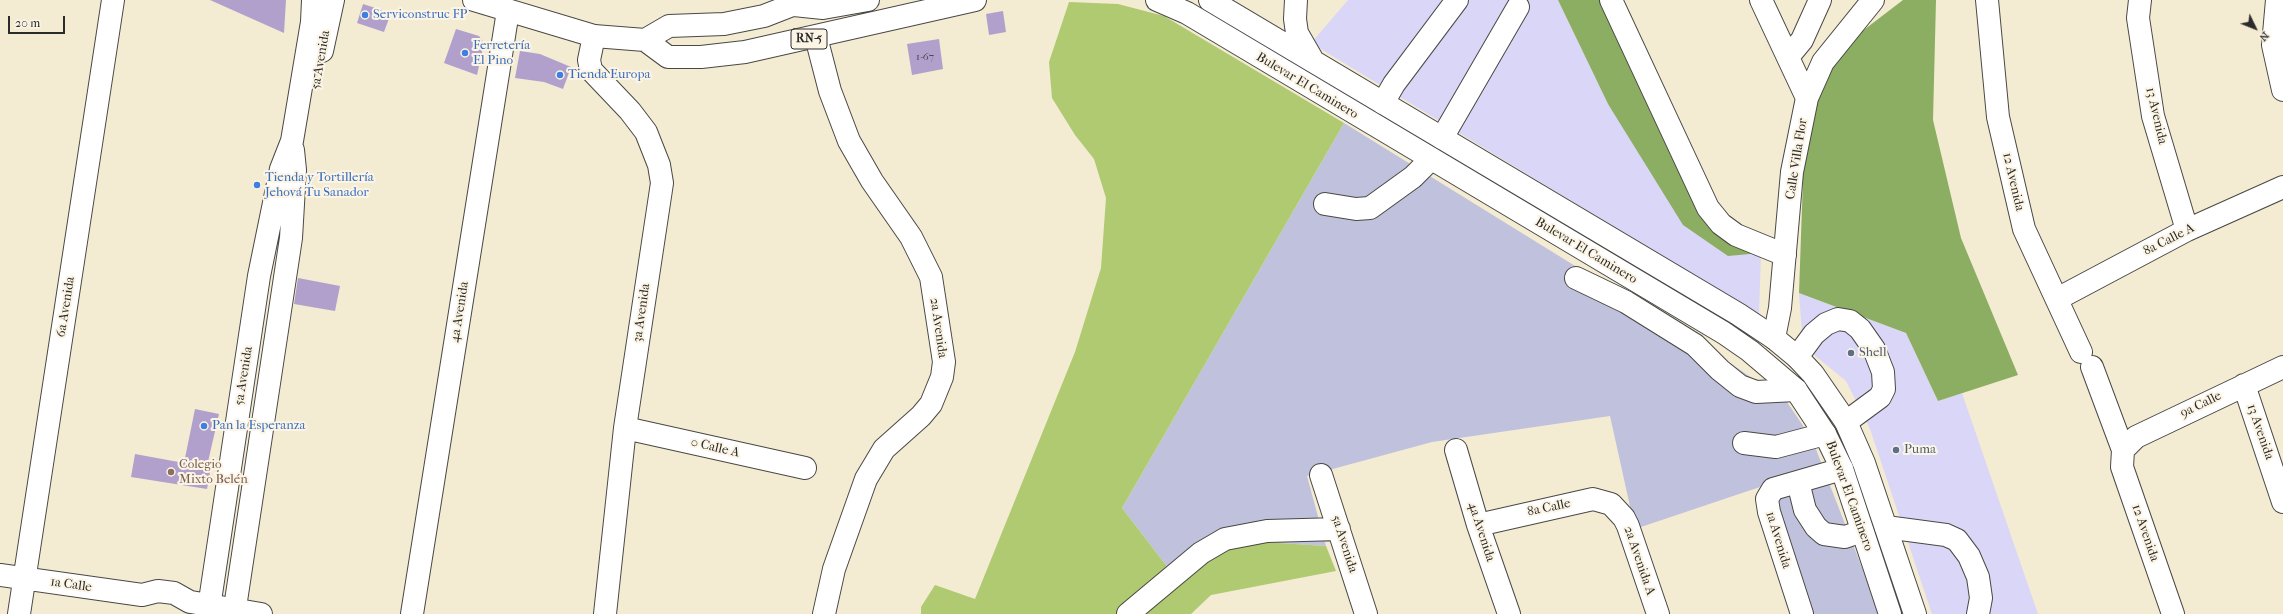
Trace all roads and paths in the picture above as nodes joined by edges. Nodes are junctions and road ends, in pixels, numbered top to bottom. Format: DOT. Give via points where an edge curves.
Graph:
graph roads {
  1 [pos="113,0"];
  2 [pos="306,0"];
  3 [pos="313,0"];
  4 [pos="333,0"];
  5 [pos="474,0"];
  6 [pos="868,0"];
  7 [pos="975,0"];
  8 [pos="1157,0"];
  9 [pos="1210,0"];
  10 [pos="1296,0"];
  11 [pos="1457,0"];
  12 [pos="1611,0"];
  13 [pos="1761,0"];
  14 [pos="1820,0"];
  15 [pos="1873,0"];
  16 [pos="1987,0"];
  17 [pos="2140,0"];
  18 [pos="2277,0"];
  19 [pos="799,3"];
  20 [pos="1518,7"];
  21 [pos="508,11"];
  22 [pos="594,36"];
  23 [pos="816,37"];
  24 [pos="645,40"];
  25 [pos="1788,56"];
  26 [pos="1312,59"];
  27 [pos="2283,90"];
  28 [pos="1807,98"];
  29 [pos="1383,103"];
  30 [pos="293,135"];
  31 [pos="1442,138"];
  32 [pos="1431,159"];
  33 [pos="2283,187"];
  34 [pos="1325,204"];
  35 [pos="2187,230"];
  36 [pos="267,234"];
  37 [pos="291,238"];
  38 [pos="1785,255"];
  39 [pos="1576,278"];
  40 [pos="2057,299"];
  41 [pos="1774,338"];
  42 [pos="1797,357"];
  43 [pos="1763,362"];
  44 [pos="2283,367"];
  45 [pos="2244,385"];
  46 [pos="1796,390"];
  47 [pos="1846,422"];
  48 [pos="625,428"];
  49 [pos="1825,434"];
  50 [pos="1744,443"];
  51 [pos="1456,450"];
  52 [pos="2123,450"];
  53 [pos="805,468"];
  54 [pos="1842,469"];
  55 [pos="1321,475"];
  56 [pos="1798,482"];
  57 [pos="2283,502"];
  58 [pos="1617,510"];
  59 [pos="1478,525"];
  60 [pos="1886,527"];
  61 [pos="1339,529"];
  62 [pos="1862,531"];
  63 [pos="0,575"];
  64 [pos="24,578"];
  65 [pos="202,607"];
  66 [pos="234,612"];
  67 [pos="19,614"];
  68 [pos="261,614"];
  69 [pos="412,614"];
  70 [pos="605,614"];
  71 [pos="824,614"];
  72 [pos="1128,614"];
  73 [pos="1366,614"];
  74 [pos="1509,614"];
  75 [pos="1658,614"];
  76 [pos="1802,614"];
  77 [pos="1890,614"];
  78 [pos="1915,614"];
  79 [pos="1978,614"];
  80 [pos="2173,614"];
  1 -- 64 [label="street, 6a Avenida"];
  2 -- 36 [label="street, 5a Avenida" via="304,37"];
  3 -- 30 [label="street, 5a Avenida" via="312,22"];
  4 -- 37 [label="street, 5a Avenida" via="323,44"];
  5 -- 21 [label="street"];
  6 -- 19 [label="street" via="823,8"];
  7 -- 23 [label="street, RN-5"];
  8 -- 32 [label="street, Bulevar El Caminero" via="1187,13"];
  9 -- 26 [label="street, Bulevar El Caminero"];
  10 -- 26 [label="street" via="1297,33"];
  11 -- 29 [label="street" via="1394,84"];
  12 -- 38 [label="street" via="1708,208 1721,224 1736,235"];
  13 -- 25 [label="street"];
  14 -- 25 [label="street" via="1802,40"];
  15 -- 28 [label="street, Calle Villa Flor" via="1823,62"];
  16 -- 40 [label="street, 12 Avenida" via="1998,118 2024,229"];
  17 -- 35 [label="street, 13 Avenida" via="2138,18 2153,116"];
  18 -- 27 [label="street" via="2273,45"];
  19 -- 24 [label="street" via="764,16 724,24 669,26"];
  20 -- 31 [label="street"];
  21 -- 22 [label="street"];
  21 -- 69 [label="street, 4a Avenida"];
  22 -- 24 [label="street"];
  22 -- 48 [label="street, 3a Avenida" via="589,60 591,70 646,132 659,165 662,183"];
  23 -- 24 [label="street, RN-5" via="745,52 701,57 668,57"];
  23 -- 71 [label="street, 2a Avenida" via="830,91 849,141 872,181 911,237 931,277 944,362 938,391 931,404 884,449 866,479 834,569"];
  25 -- 28 [label="street"];
  26 -- 29 [label="street, Bulevar El Caminero"];
  28 -- 38 [label="street, Calle Villa Flor" via="1792,172"];
  29 -- 31 [label="street, Bulevar El Caminero"];
  30 -- 36 [label="street, 5a Avenida" via="281,169"];
  30 -- 37 [label="street, 5a Avenida" via="295,170"];
  31 -- 41 [label="street, Bulevar El Caminero"];
  32 -- 34 [label="street" via="1370,208 1356,209"];
  32 -- 43 [label="street, Bulevar El Caminero" via="1724,333"];
  33 -- 35 [label="street, 8a Calle A"];
  35 -- 40 [label="street, 8a Calle A"];
  36 -- 65 [label="street, 5a Avenida"];
  37 -- 66 [label="street, 5a Avenida"];
  38 -- 41 [label="street, Calle Villa Flor" via="1780,308"];
  39 -- 46 [label="street" via="1626,302 1695,345 1740,386 1756,392"];
  40 -- 52 [label="street, 12 Avenida" via="2086,360"];
  41 -- 42 [label="street, Bulevar El Caminero"];
  41 -- 43 [label="street, Calle Villa Flor"];
  42 -- 47 [label="street, Bulevar El Caminero" via="1813,374"];
  42 -- 47 [label="street" via="1814,334 1826,324 1838,319 1850,321 1860,328 1874,349 1883,372 1884,389 1880,397"];
  43 -- 46 [label="street, Bulevar El Caminero"];
  44 -- 45 [label="street, 9a Calle"];
  45 -- 52 [label="street, 9a Calle" via="2136,437"];
  45 -- 57 [label="street, 13 Avenida"];
  46 -- 49 [label="street, Bulevar El Caminero"];
  47 -- 60 [label="street, Bulevar El Caminero"];
  48 -- 53 [label="street, 0 Calle A"];
  48 -- 70 [label="street, 3a Avenida"];
  49 -- 50 [label="street" via="1776,447"];
  49 -- 54 [label="street, Bulevar El Caminero"];
  51 -- 59 [label="street, 4a Avenida"];
  52 -- 80 [label="street, 12 Avenida" via="2122,467"];
  54 -- 56 [label="street, 1a Avenida"];
  54 -- 62 [label="street, Bulevar El Caminero"];
  55 -- 61 [label="street, 5a Avenida"];
  56 -- 62 [label="street" via="1805,510 1824,534 1846,537"];
  56 -- 76 [label="street, 1a Avenida" via="1773,489 1767,499"];
  58 -- 59 [label="street, 8a Calle" via="1607,502 1593,499"];
  58 -- 75 [label="street, 2a Avenida A" via="1628,526"];
  59 -- 74 [label="street, 4a Avenida"];
  60 -- 78 [label="street, Bulevar El Caminero"];
  60 -- 79 [label="street" via="1946,535 1956,540 1969,556 1978,577 1981,598"];
  61 -- 72 [label="street" via="1267,531 1225,539 1201,553"];
  61 -- 73 [label="street, 5a Avenida"];
  62 -- 77 [label="street, Bulevar El Caminero"];
  63 -- 64 [label="street, 1a Calle"];
  64 -- 65 [label="street, 1a Calle" via="142,595 158,591 174,593"];
  64 -- 67 [label="street, 6a Avenida"];
  65 -- 66 [label="street, 1a Calle"];
  66 -- 68 [label="street, 1a Calle"];
}
